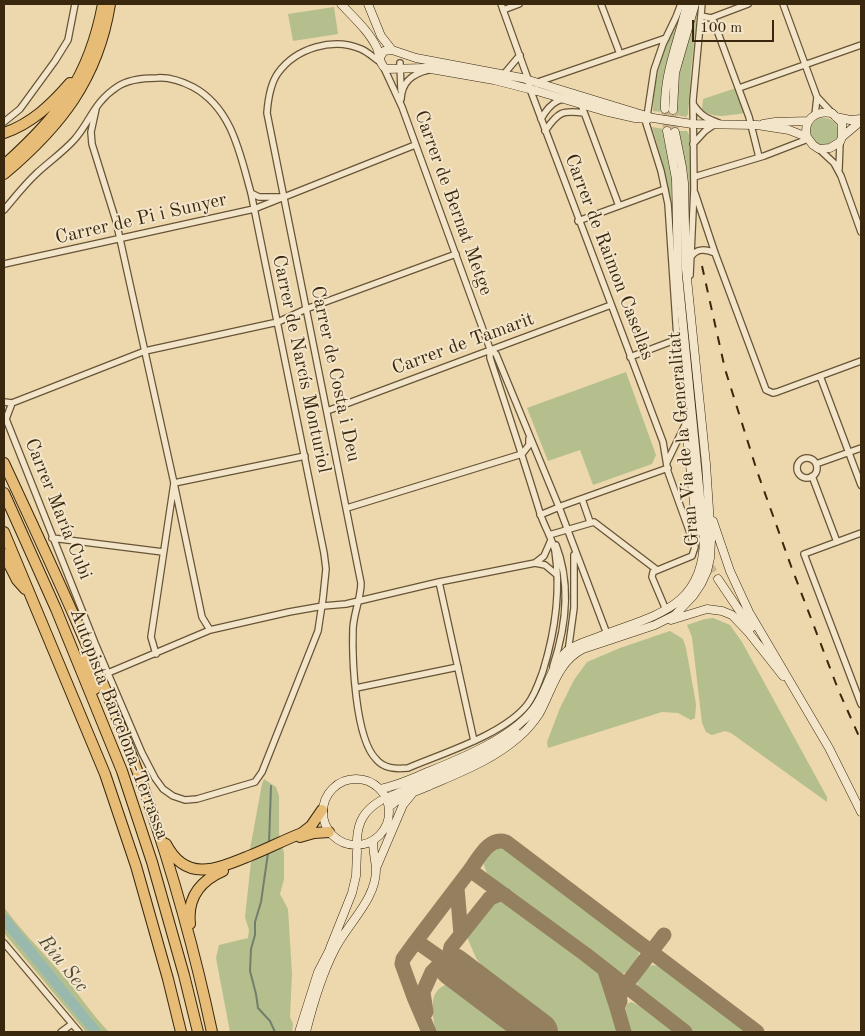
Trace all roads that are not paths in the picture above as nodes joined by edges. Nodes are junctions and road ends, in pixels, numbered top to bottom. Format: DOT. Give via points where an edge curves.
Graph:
graph roads {
  1 [pos="75,4"];
  2 [pos="103,4"];
  3 [pos="110,4"];
  4 [pos="341,4"];
  5 [pos="368,4"];
  6 [pos="520,4"];
  7 [pos="601,4"];
  8 [pos="680,4"];
  9 [pos="687,4"];
  10 [pos="695,4"];
  11 [pos="702,4"];
  12 [pos="748,4"];
  13 [pos="783,4"];
  14 [pos="502,7"];
  15 [pos="701,16"];
  16 [pos="713,20"];
  17 [pos="666,38"];
  18 [pos="861,45"];
  19 [pos="395,51"];
  20 [pos="620,54"];
  21 [pos="520,55"];
  22 [pos="381,62"];
  23 [pos="805,66"];
  24 [pos="83,67"];
  25 [pos="399,67"];
  26 [pos="432,70"];
  27 [pos="504,74"];
  28 [pos="528,79"];
  29 [pos="538,82"];
  30 [pos="739,88"];
  31 [pos="530,89"];
  32 [pos="817,97"];
  33 [pos="562,98"];
  34 [pos="401,99"];
  35 [pos="603,103"];
  36 [pos="581,104"];
  37 [pos="693,104"];
  38 [pos="97,105"];
  39 [pos="402,107"];
  40 [pos="584,113"];
  41 [pos="815,115"];
  42 [pos="834,115"];
  43 [pos="648,118"];
  44 [pos="541,119"];
  45 [pos="861,120"];
  46 [pos="808,121"];
  47 [pos="692,124"];
  48 [pos="719,125"];
  49 [pos="754,125"];
  50 [pos="4,130"];
  51 [pos="546,131"];
  52 [pos="807,138"];
  53 [pos="841,139"];
  54 [pos="693,144"];
  55 [pos="415,145"];
  56 [pos="819,149"];
  57 [pos="27,155"];
  58 [pos="759,157"];
  59 [pos="4,165"];
  60 [pos="4,174"];
  61 [pos="841,176"];
  62 [pos="694,177"];
  63 [pos="4,182"];
  64 [pos="665,189"];
  65 [pos="694,189"];
  66 [pos="251,193"];
  67 [pos="283,197"];
  68 [pos="619,206"];
  69 [pos="254,209"];
  70 [pos="4,210"];
  71 [pos="578,221"];
  72 [pos="861,232"];
  73 [pos="120,239"];
  74 [pos="715,253"];
  75 [pos="456,254"];
  76 [pos="690,259"];
  77 [pos="4,264"];
  78 [pos="611,305"];
  79 [pos="306,309"];
  80 [pos="278,322"];
  81 [pos="692,337"];
  82 [pos="677,338"];
  83 [pos="490,349"];
  84 [pos="145,351"];
  85 [pos="685,353"];
  86 [pos="630,357"];
  87 [pos="861,361"];
  88 [pos="820,376"];
  89 [pos="689,386"];
  90 [pos="4,402"];
  91 [pos="12,403"];
  92 [pos="327,411"];
  93 [pos="688,419"];
  94 [pos="529,437"];
  95 [pos="861,448"];
  96 [pos="849,452"];
  97 [pos="522,454"];
  98 [pos="305,456"];
  99 [pos="4,464"];
  100 [pos="816,464"];
  101 [pos="667,465"];
  102 [pos="812,476"];
  103 [pos="174,484"];
  104 [pos="861,486"];
  105 [pos="4,494"];
  106 [pos="582,499"];
  107 [pos="709,505"];
  108 [pos="559,507"];
  109 [pos="348,508"];
  110 [pos="540,515"];
  111 [pos="590,522"];
  112 [pos="567,530"];
  113 [pos="4,532"];
  114 [pos="697,532"];
  115 [pos="861,533"];
  116 [pos="52,538"];
  117 [pos="550,538"];
  118 [pos="837,542"];
  119 [pos="574,548"];
  120 [pos="163,552"];
  121 [pos="4,554"];
  122 [pos="535,563"];
  123 [pos="657,570"];
  124 [pos="557,575"];
  125 [pos="718,579"];
  126 [pos="439,582"];
  127 [pos="30,596"];
  128 [pos="359,600"];
  129 [pos="66,602"];
  130 [pos="322,606"];
  131 [pos="666,610"];
  132 [pos="655,625"];
  133 [pos="210,630"];
  134 [pos="606,634"];
  135 [pos="568,650"];
  136 [pos="156,654"];
  137 [pos="458,667"];
  138 [pos="108,673"];
  139 [pos="549,678"];
  140 [pos="356,688"];
  141 [pos="796,693"];
  142 [pos="544,703"];
  143 [pos="861,704"];
  144 [pos="533,710"];
  145 [pos="474,740"];
  146 [pos="408,768"];
  147 [pos="122,771"];
  148 [pos="163,789"];
  149 [pos="380,789"];
  150 [pos="416,792"];
  151 [pos="146,794"];
  152 [pos="391,796"];
  153 [pos="380,800"];
  154 [pos="389,807"];
  155 [pos="322,810"];
  156 [pos="861,812"];
  157 [pos="329,832"];
  158 [pos="287,841"];
  159 [pos="373,841"];
  160 [pos="358,845"];
  161 [pos="253,856"];
  162 [pos="376,868"];
  163 [pos="361,909"];
  164 [pos="4,943"];
  165 [pos="330,948"];
  166 [pos="194,954"];
  167 [pos="72,1024"];
  168 [pos="61,1032"];
  169 [pos="79,1032"];
  170 [pos="181,1032"];
  171 [pos="198,1032"];
  172 [pos="212,1032"];
  173 [pos="299,1032"];
  174 [pos="306,1032"];
  1 -- 50 [label="street" via="68,40"];
  2 -- 24 [label="highway"];
  3 -- 57 [label="highway" via="102,40 82,86 57,123"];
  4 -- 22 [label="street" via="370,35"];
  5 -- 19 [label="street" via="381,36"];
  6 -- 14 [label="street"];
  7 -- 20 [label="street"];
  8 -- 17 [label="street"];
  9 -- 10 [label="street" via="668,68 669,110 677,65"];
  11 -- 15 [label="street"];
  12 -- 16 [label="street"];
  13 -- 23 [label="street"];
  14 -- 21 [label="street, Carrer de Raimon Casellas"];
  15 -- 16 [label="street"];
  15 -- 37 [label="street"];
  16 -- 30 [label="street"];
  17 -- 20 [label="street"];
  17 -- 43 [label="street" via="654,70"];
  18 -- 23 [label="street"];
  19 -- 22 [label="street" via="384,51"];
  19 -- 25 [label="street" via="400,58"];
  19 -- 27 [label="street"];
  20 -- 29 [label="street"];
  21 -- 27 [label="street"];
  21 -- 28 [label="street, Carrer de Raimon Casellas"];
  22 -- 25 [label="street" via="389,70"];
  22 -- 39 [label="street, Carrer de Bernat Metge"];
  22 -- 67 [label="street, Carrer de Costa i Deu" via="360,48 324,44 290,60 277,74 267,113"];
  23 -- 30 [label="street"];
  23 -- 32 [label="street"];
  24 -- 50 [label="highway" via="47,108 23,124"];
  24 -- 59 [label="highway" via="48,124"];
  25 -- 26 [label="street"];
  25 -- 34 [label="street"];
  26 -- 31 [label="street"];
  26 -- 34 [label="street" via="412,76"];
  27 -- 28 [label="street"];
  28 -- 29 [label="street"];
  28 -- 31 [label="street, Carrer de Raimon Casellas"];
  29 -- 31 [label="street"];
  29 -- 35 [label="street"];
  30 -- 49 [label="street"];
  31 -- 33 [label="street"];
  31 -- 44 [label="street, Carrer de Raimon Casellas"];
  32 -- 41 [label="street"];
  32 -- 42 [label="street"];
  33 -- 35 [label="street"];
  33 -- 36 [label="street"];
  33 -- 44 [label="street" via="546,110"];
  34 -- 39 [label="street"];
  35 -- 43 [label="street"];
  36 -- 40 [label="street"];
  36 -- 43 [label="street"];
  37 -- 47 [label="street"];
  37 -- 48 [label="street" via="700,114"];
  38 -- 66 [label="street, Carrer de Narcís Monturiol" via="118,86 133,81 165,77 180,80 212,99 222,112 241,157"];
  38 -- 70 [label="street" via="73,141 35,175"];
  38 -- 73 [label="street" via="91,132 92,144"];
  39 -- 55 [label="street, Carrer de Bernat Metge"];
  40 -- 51 [label="street" via="563,112 554,117"];
  40 -- 68 [label="street"];
  41 -- 42 [label="street" via="825,112"];
  41 -- 46 [label="street"];
  42 -- 45 [label="street"];
  42 -- 53 [label="street" via="842,123"];
  43 -- 47 [label="street"];
  43 -- 64 [label="street" via="646,126"];
  44 -- 51 [label="street, Carrer de Raimon Casellas"];
  45 -- 53 [label="street"];
  46 -- 49 [label="street"];
  46 -- 52 [label="street"];
  47 -- 48 [label="street"];
  47 -- 54 [label="street"];
  48 -- 49 [label="street"];
  48 -- 54 [label="street" via="705,131"];
  49 -- 52 [label="street" via="789,130"];
  49 -- 58 [label="street"];
  51 -- 71 [label="street, Carrer de Raimon Casellas"];
  52 -- 56 [label="street"];
  52 -- 58 [label="street"];
  53 -- 56 [label="street" via="830,148"];
  53 -- 61 [label="street"];
  54 -- 62 [label="street"];
  55 -- 67 [label="street, Carrer de Pi i Sunyer"];
  55 -- 75 [label="street, Carrer de Bernat Metge"];
  56 -- 61 [label="street" via="834,163"];
  57 -- 60 [label="highway"];
  57 -- 63 [label="highway"];
  58 -- 62 [label="street"];
  61 -- 72 [label="street"];
  62 -- 65 [label="street"];
  64 -- 68 [label="street"];
  64 -- 82 [label="street"];
  65 -- 74 [label="street"];
  65 -- 76 [label="street"];
  66 -- 67 [label="street" via="258,197"];
  66 -- 69 [label="street, Carrer de Narcís Monturiol"];
  67 -- 69 [label="street, Carrer de Pi i Sunyer"];
  67 -- 79 [label="street, Carrer de Costa i Deu"];
  68 -- 71 [label="street"];
  69 -- 73 [label="street, Carrer de Pi i Sunyer"];
  69 -- 80 [label="street, Carrer de Narcís Monturiol"];
  71 -- 78 [label="street, Carrer de Raimon Casellas"];
  73 -- 77 [label="street, Carrer de Pi i Sunyer"];
  73 -- 84 [label="street"];
  74 -- 76 [label="street" via="698,250"];
  74 -- 88 [label="street" via="765,387 770,392 777,392"];
  75 -- 79 [label="street"];
  75 -- 83 [label="street, Carrer de Bernat Metge"];
  76 -- 81 [label="street"];
  78 -- 83 [label="street, Carrer de Tamarit"];
  78 -- 86 [label="street, Carrer de Raimon Casellas"];
  79 -- 80 [label="street"];
  79 -- 92 [label="street, Carrer de Costa i Deu"];
  80 -- 84 [label="street"];
  80 -- 98 [label="street, Carrer de Narcís Monturiol"];
  81 -- 85 [label="street, Gran Via de la Generalitat" via="684,183 671,132"];
  81 -- 107 [label="street, Gran Via de la Generalitat"];
  82 -- 85 [label="street"];
  82 -- 86 [label="street"];
  83 -- 92 [label="street, Carrer de Tamarit"];
  83 -- 94 [label="street, Carrer de Bernat Metge" via="496,354"];
  83 -- 97 [label="street, Carrer de Bernat Metge" via="490,358"];
  84 -- 91 [label="street"];
  84 -- 103 [label="street"];
  85 -- 89 [label="street, Gran Via de la Generalitat"];
  86 -- 101 [label="street, Carrer de Raimon Casellas" via="663,442"];
  87 -- 88 [label="street"];
  88 -- 96 [label="street"];
  89 -- 93 [label="street"];
  89 -- 131 [label="street, Gran Via de la Generalitat" via="704,547 692,584"];
  90 -- 91 [label="street"];
  91 -- 116 [label="street, Carrer María Cubi" via="6,419"];
  92 -- 109 [label="street, Carrer de Costa i Deu"];
  93 -- 101 [label="street"];
  93 -- 114 [label="street"];
  94 -- 97 [label="street" via="529,444"];
  94 -- 108 [label="street, Carrer de Bernat Metge"];
  95 -- 96 [label="street"];
  96 -- 100 [label="street"];
  96 -- 104 [label="street"];
  97 -- 109 [label="street"];
  97 -- 110 [label="street, Carrer de Bernat Metge"];
  98 -- 103 [label="street"];
  98 -- 130 [label="street, Carrer de Narcís Monturiol" via="326,568"];
  99 -- 129 [label="highway"];
  100 -- 102 [label="street" via="817,471"];
  100 -- 102 [label="street" via="808,458 803,458 798,464 800,475"];
  101 -- 106 [label="street"];
  101 -- 123 [label="street, Carrer de Raimon Casellas" via="695,549 692,556"];
  102 -- 118 [label="street"];
  103 -- 120 [label="street"];
  103 -- 133 [label="street" via="202,617"];
  105 -- 147 [label="highway, Autopista Barcelona-Terrassa" via="56,609"];
  106 -- 108 [label="street"];
  106 -- 111 [label="street"];
  107 -- 132 [label="street, Gran Via de la Generalitat" via="711,540 707,572 684,607"];
  107 -- 141 [label="street" via="738,590"];
  108 -- 110 [label="street"];
  108 -- 112 [label="street, Carrer de Bernat Metge"];
  109 -- 128 [label="street, Carrer de Costa i Deu" via="361,582"];
  110 -- 117 [label="street, Carrer de Bernat Metge"];
  111 -- 112 [label="street"];
  111 -- 123 [label="street"];
  112 -- 117 [label="street"];
  112 -- 119 [label="street, Carrer de Bernat Metge"];
  113 -- 127 [label="highway, Autopista Barcelona-Terrassa"];
  115 -- 118 [label="street"];
  116 -- 120 [label="street"];
  116 -- 138 [label="street, Carrer María Cubi"];
  117 -- 122 [label="street" via="544,556"];
  117 -- 124 [label="street, Carrer de Bernat Metge"];
  117 -- 139 [label="street, Carrer de Bernat Metge" via="556,544 565,576 565,607"];
  118 -- 143 [label="street" via="804,554"];
  119 -- 134 [label="street, Carrer de Bernat Metge"];
  119 -- 135 [label="street" via="574,608"];
  120 -- 136 [label="street" via="151,637"];
  121 -- 127 [label="highway" via="17,580"];
  122 -- 124 [label="street" via="545,565"];
  122 -- 126 [label="street"];
  123 -- 131 [label="street" via="652,577"];
  124 -- 145 [label="street, Carrer de Bernat Metge" via="552,637 536,691 527,705 504,724"];
  125 -- 141 [label="street"];
  126 -- 128 [label="street"];
  126 -- 137 [label="street"];
  127 -- 170 [label="highway, Autopista Barcelona-Terrassa" via="105,774 136,866"];
  128 -- 130 [label="street"];
  128 -- 140 [label="street, Carrer de Costa i Deu" via="353,626"];
  129 -- 147 [label="highway"];
  129 -- 151 [label="highway"];
  130 -- 133 [label="street"];
  130 -- 148 [label="street, Carrer de Narcís Monturiol" via="318,631 255,782 185,800"];
  131 -- 134 [label="street, Gran Via de la Generalitat"];
  132 -- 141 [label="street" via="707,609 732,615"];
  132 -- 142 [label="street, Gran Via de la Generalitat" via="583,649 570,658"];
  133 -- 136 [label="street"];
  134 -- 135 [label="street, Gran Via de la Generalitat"];
  135 -- 139 [label="street"];
  135 -- 142 [label="street" via="548,688"];
  136 -- 138 [label="street"];
  137 -- 140 [label="street"];
  137 -- 145 [label="street"];
  138 -- 148 [label="street, Carrer María Cubi" via="142,753"];
  139 -- 144 [label="street"];
  140 -- 146 [label="street, Carrer de Costa i Deu" via="368,749 385,766"];
  141 -- 156 [label="street" via="829,748"];
  142 -- 150 [label="street, Gran Via de la Generalitat" via="531,726 502,751"];
  144 -- 149 [label="street" via="509,731 478,750 392,787"];
  144 -- 152 [label="street" via="517,731 493,749"];
  145 -- 146 [label="street, Carrer de Bernat Metge"];
  147 -- 171 [label="highway, Autopista Barcelona-Terrassa" via="155,871"];
  149 -- 154 [label="street"];
  149 -- 155 [label="street" via="362,780 342,782 330,791"];
  150 -- 154 [label="street, Gran Via de la Generalitat" via="400,798"];
  150 -- 162 [label="street" via="403,805"];
  151 -- 161 [label="highway" via="166,845 184,865 212,870"];
  151 -- 166 [label="highway"];
  153 -- 160 [label="street" via="362,818"];
  154 -- 159 [label="street" via="386,826"];
  155 -- 157 [label="street"];
  155 -- 158 [label="highway" via="307,829"];
  157 -- 158 [label="highway"];
  157 -- 160 [label="street" via="341,842"];
  158 -- 161 [label="highway"];
  159 -- 160 [label="street"];
  159 -- 162 [label="street"];
  160 -- 162 [label="street" via="370,856"];
  160 -- 165 [label="street" via="352,893"];
  161 -- 166 [label="highway" via="214,875 196,891 189,910"];
  162 -- 163 [label="street" via="372,888"];
  163 -- 165 [label="street"];
  163 -- 174 [label="street" via="330,958"];
  164 -- 167 [label="street"];
  165 -- 173 [label="street" via="318,972"];
  166 -- 172 [label="highway"];
  167 -- 168 [label="street"];
  167 -- 169 [label="street"];
}
